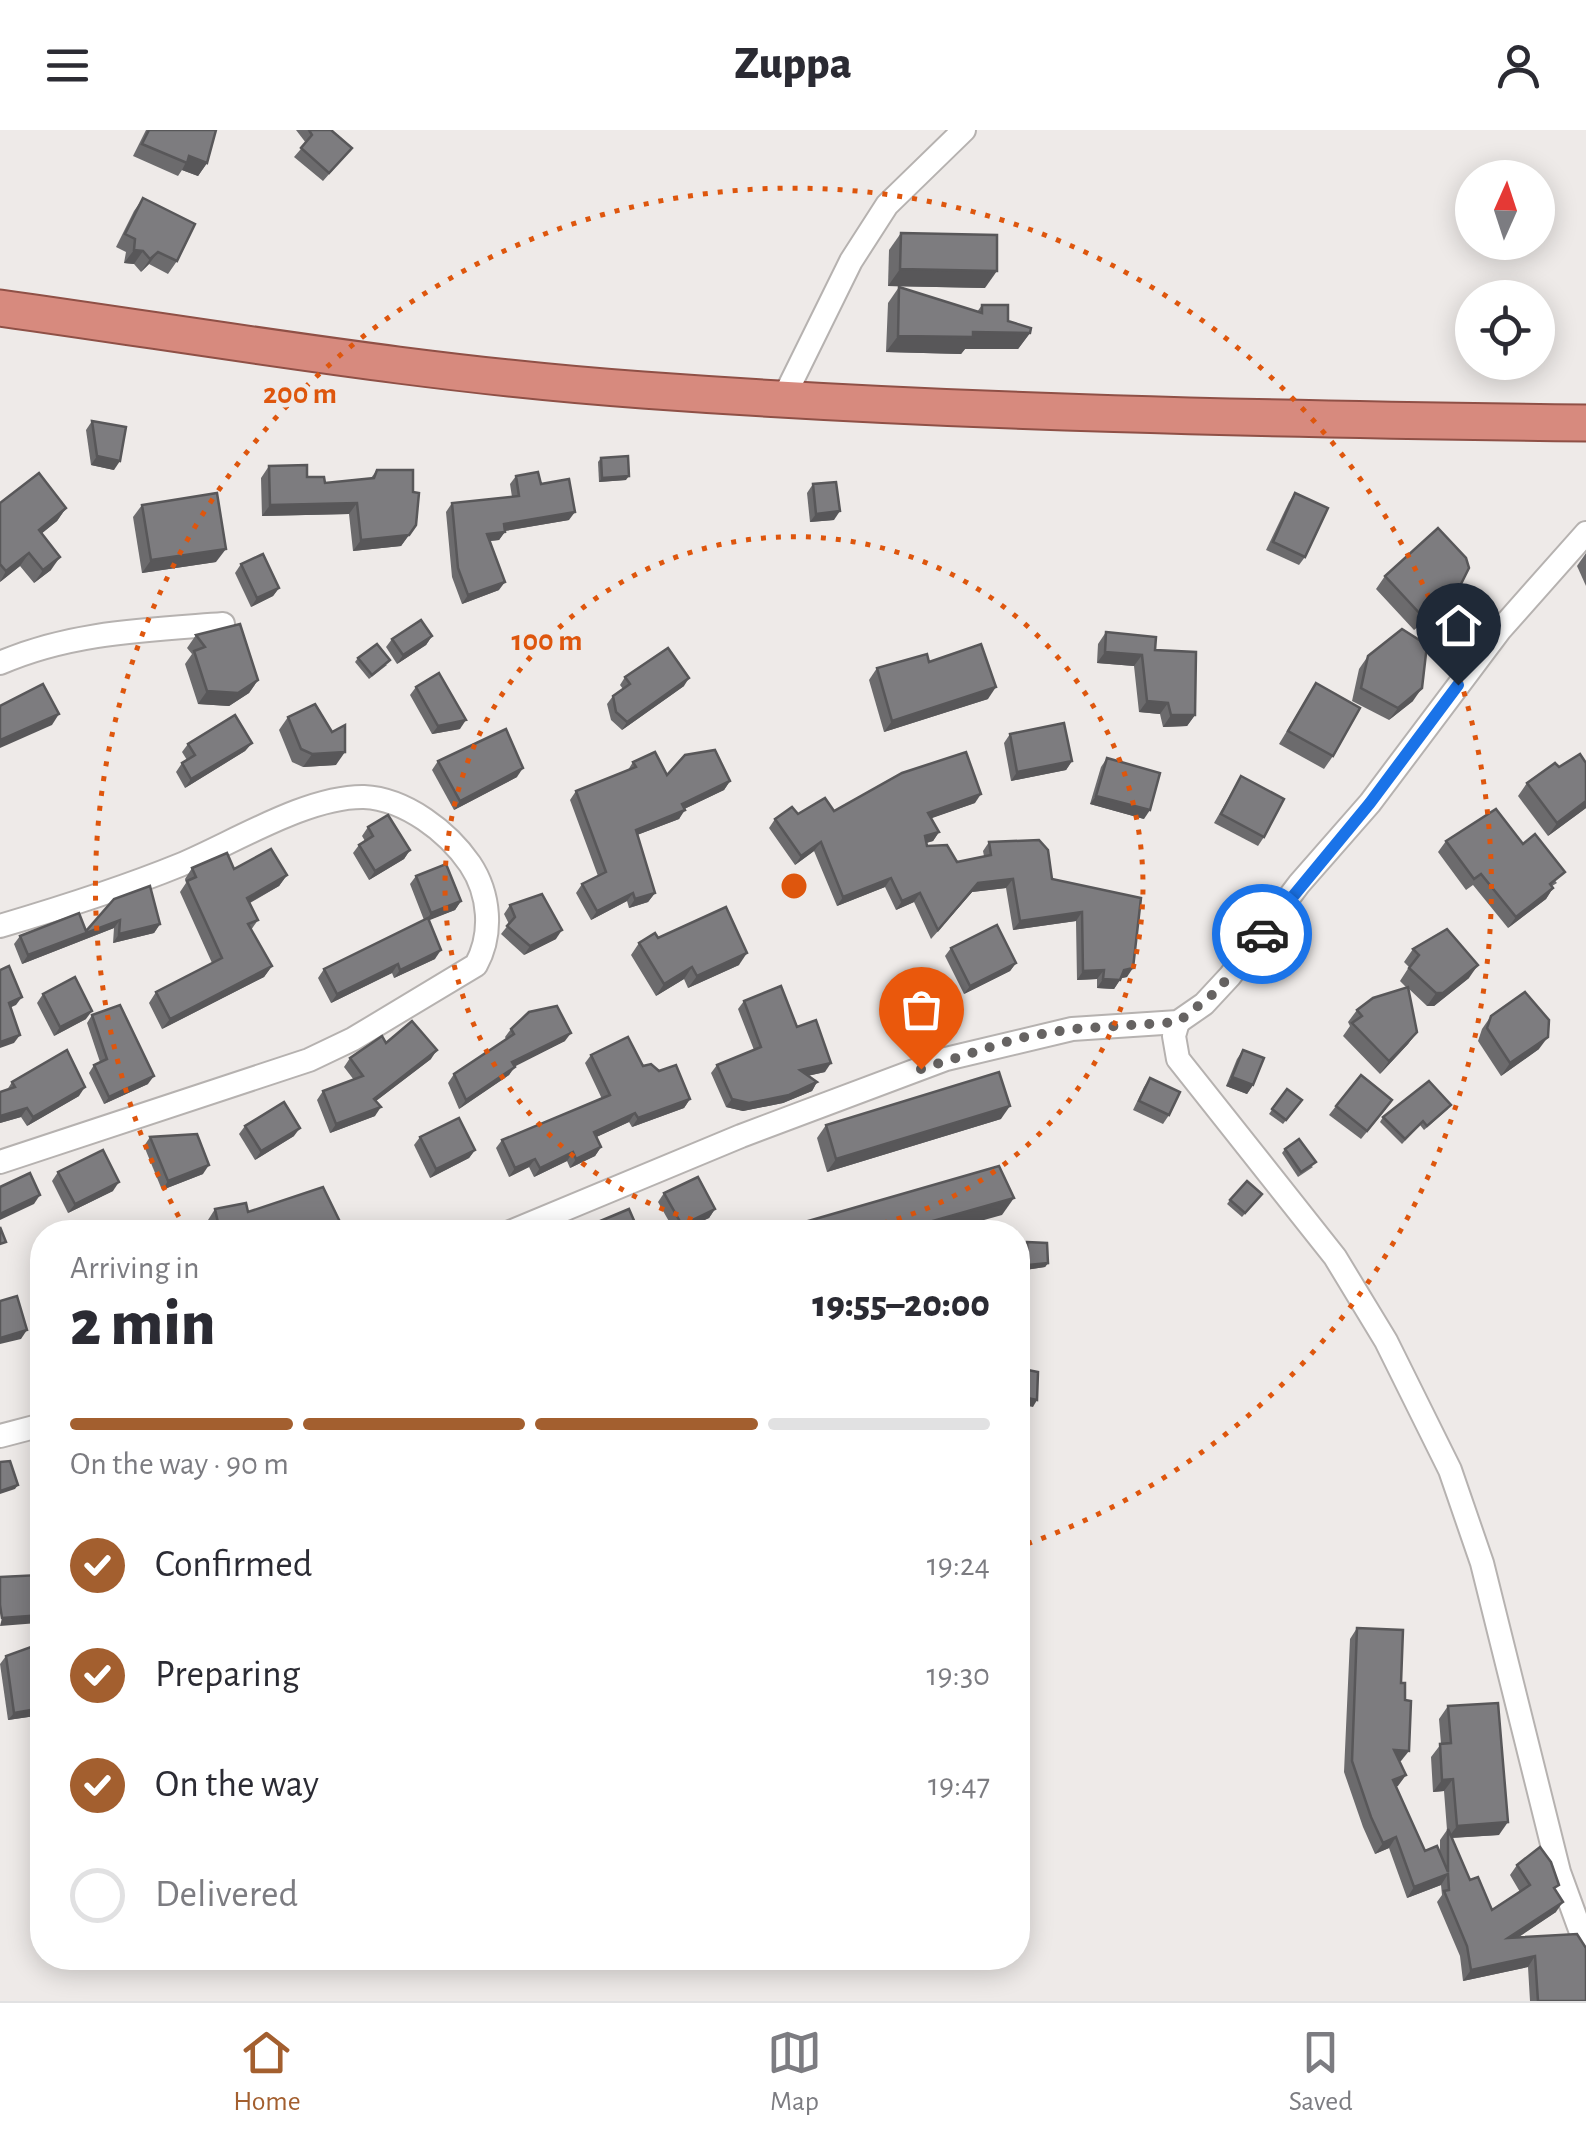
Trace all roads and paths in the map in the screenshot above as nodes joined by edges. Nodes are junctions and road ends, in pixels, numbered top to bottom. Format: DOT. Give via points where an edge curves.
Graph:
graph roads {
  1 [pos="964,130"];
  2 [pos="0,308"];
  3 [pos="782,399"];
  4 [pos="1586,423"];
  5 [pos="1586,533"];
  6 [pos="223,624"];
  7 [pos="0,663"];
  8 [pos="0,926"];
  9 [pos="1178,1022"];
  10 [pos="0,1162"];
  11 [pos="539,1220"];
  12 [pos="30,1428"];
  13 [pos="0,1436"];
  14 [pos="1586,1946"];
  1 -- 3 [label="street" via="887,205 851,261"];
  2 -- 3 [label="highway" via="417,369"];
  3 -- 4 [label="highway" via="1088,414"];
  5 -- 9 [label="street" via="1500,630 1230,976"];
  6 -- 7 [label="street" via="96,634 38,646"];
  8 -- 10 [label="street" via="85,901 310,809 364,797 416,815 457,846 473,869 488,927 476,965 353,1040 248,1084"];
  9 -- 11 [label="street" via="1072,1029 946,1058"];
  9 -- 14 [label="street" via="1178,1060 1335,1257 1450,1470 1482,1563 1559,1872"];
  12 -- 13 [label="street"];
}
